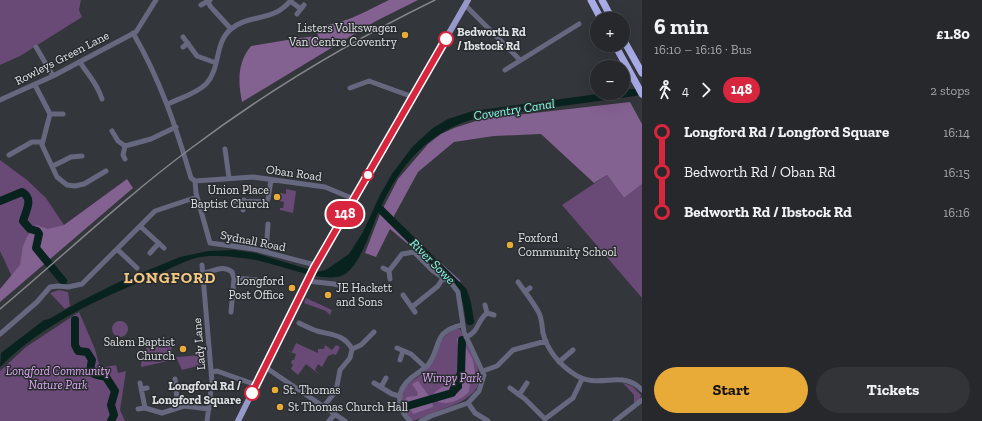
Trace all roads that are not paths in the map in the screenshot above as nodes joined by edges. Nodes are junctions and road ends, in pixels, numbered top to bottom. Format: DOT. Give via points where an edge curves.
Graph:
graph roads {
  1 [pos="156,0"];
  2 [pos="591,0"];
  3 [pos="602,0"];
  4 [pos="209,1"];
  5 [pos="290,1"];
  6 [pos="466,3"];
  7 [pos="201,5"];
  8 [pos="597,12"];
  9 [pos="608,12"];
  10 [pos="297,14"];
  11 [pos="580,24"];
  12 [pos="231,29"];
  13 [pos="133,33"];
  14 [pos="183,37"];
  15 [pos="188,43"];
  16 [pos="36,47"];
  17 [pos="183,47"];
  18 [pos="619,52"];
  19 [pos="630,52"];
  20 [pos="520,60"];
  21 [pos="80,62"];
  22 [pos="216,63"];
  23 [pos="505,70"];
  24 [pos="642,73"];
  25 [pos="52,76"];
  26 [pos="35,85"];
  27 [pos="350,88"];
  28 [pos="642,94"];
  29 [pos="413,97"];
  30 [pos="102,99"];
  31 [pos="0,100"];
  32 [pos="168,104"];
  33 [pos="50,114"];
  34 [pos="63,114"];
  35 [pos="176,127"];
  36 [pos="112,131"];
  37 [pos="42,142"];
  38 [pos="125,146"];
  39 [pos="226,150"];
  40 [pos="9,155"];
  41 [pos="82,156"];
  42 [pos="125,158"];
  43 [pos="53,166"];
  44 [pos="106,171"];
  45 [pos="229,178"];
  46 [pos="271,180"];
  47 [pos="195,182"];
  48 [pos="197,197"];
  49 [pos="354,199"];
  50 [pos="244,200"];
  51 [pos="234,201"];
  52 [pos="243,210"];
  53 [pos="268,224"];
  54 [pos="140,226"];
  55 [pos="159,243"];
  56 [pos="164,248"];
  57 [pos="117,249"];
  58 [pos="266,252"];
  59 [pos="150,253"];
  60 [pos="202,265"];
  61 [pos="314,266"];
  62 [pos="137,268"];
  63 [pos="383,268"];
  64 [pos="389,271"];
  65 [pos="203,273"];
  66 [pos="234,278"];
  67 [pos="443,278"];
  68 [pos="390,279"];
  69 [pos="258,280"];
  70 [pos="308,280"];
  71 [pos="518,282"];
  72 [pos="346,287"];
  73 [pos="530,288"];
  74 [pos="525,292"];
  75 [pos="403,295"];
  76 [pos="485,305"];
  77 [pos="412,307"];
  78 [pos="232,312"];
  79 [pos="415,312"];
  80 [pos="487,313"];
  81 [pos="494,315"];
  82 [pos="299,323"];
  83 [pos="462,325"];
  84 [pos="374,332"];
  85 [pos="0,334"];
  86 [pos="466,337"];
  87 [pos="546,341"];
  88 [pos="396,348"];
  89 [pos="352,349"];
  90 [pos="573,350"];
  91 [pos="403,351"];
  92 [pos="400,360"];
  93 [pos="559,362"];
  94 [pos="265,367"];
  95 [pos="425,368"];
  96 [pos="483,371"];
  97 [pos="212,372"];
  98 [pos="386,378"];
  99 [pos="582,379"];
  100 [pos="140,383"];
  101 [pos="374,383"];
  102 [pos="527,383"];
  103 [pos="169,385"];
  104 [pos="256,385"];
  105 [pos="381,387"];
  106 [pos="147,388"];
  107 [pos="510,388"];
  108 [pos="141,389"];
  109 [pos="642,390"];
  110 [pos="519,395"];
  111 [pos="399,396"];
  112 [pos="642,400"];
  113 [pos="468,403"];
  114 [pos="324,406"];
  115 [pos="180,407"];
  116 [pos="145,408"];
  117 [pos="138,409"];
  118 [pos="209,409"];
  119 [pos="335,414"];
  120 [pos="208,419"];
  121 [pos="544,420"];
  122 [pos="238,421"];
  123 [pos="329,421"];
  124 [pos="345,421"];
  125 [pos="410,421"];
  126 [pos="421,421"];
  127 [pos="488,421"];
  128 [pos="615,421"];
  1 -- 13 [label="street" via="140,28"];
  2 -- 8 [label="highway"];
  3 -- 9 [label="highway"];
  4 -- 7 [label="street"];
  4 -- 12 [label="street"];
  5 -- 10 [label="street" via="303,7"];
  5 -- 12 [label="street" via="274,15 247,21"];
  6 -- 20 [label="street"];
  6 -- 29 [label="main road"];
  11 -- 20 [label="street"];
  12 -- 22 [label="street" via="223,39"];
  13 -- 21 [label="street, Rowleys Green Lane"];
  13 -- 32 [label="street, Sydnall Road" via="154,71"];
  14 -- 15 [label="street"];
  15 -- 17 [label="street"];
  15 -- 22 [label="street" via="197,56"];
  16 -- 25 [label="street"];
  18 -- 28 [label="highway"];
  19 -- 24 [label="highway"];
  20 -- 23 [label="street"];
  21 -- 25 [label="street, Rowleys Green Lane"];
  21 -- 30 [label="street" via="95,81"];
  22 -- 32 [label="street" via="206,84"];
  25 -- 26 [label="street, Rowleys Green Lane"];
  26 -- 31 [label="street, Rowleys Green Lane"];
  26 -- 33 [label="street"];
  27 -- 29 [label="street" via="369,81"];
  29 -- 49 [label="main road"];
  32 -- 35 [label="street, Sydnall Road"];
  33 -- 34 [label="street"];
  33 -- 37 [label="street"];
  35 -- 38 [label="street" via="151,139"];
  35 -- 47 [label="street, Sydnall Road" via="191,178"];
  36 -- 38 [label="street" via="118,141"];
  37 -- 40 [label="street" via="32,142"];
  37 -- 43 [label="street"];
  38 -- 42 [label="street"];
  39 -- 45 [label="street"];
  41 -- 43 [label="street" via="71,157"];
  43 -- 44 [label="street" via="60,180 71,186 84,184"];
  45 -- 46 [label="street, Oban Road"];
  45 -- 47 [label="street, Oban Road"];
  46 -- 49 [label="street, Oban Road" via="325,187"];
  46 -- 50 [label="street" via="266,202"];
  47 -- 48 [label="street, Sydnall Road"];
  48 -- 54 [label="street" via="157,210"];
  48 -- 58 [label="street, Sydnall Road" via="210,243"];
  49 -- 61 [label="main road"];
  50 -- 51 [label="street"];
  50 -- 52 [label="street"];
  53 -- 58 [label="street"];
  54 -- 55 [label="street"];
  54 -- 57 [label="street"];
  55 -- 56 [label="street"];
  55 -- 59 [label="street"];
  57 -- 62 [label="street"];
  57 -- 85 [label="street" via="82,284 50,287 37,302"];
  58 -- 61 [label="street, Sydnall Road"];
  60 -- 65 [label="street, Lady Lane"];
  61 -- 70 [label="main road"];
  63 -- 64 [label="street"];
  64 -- 67 [label="street" via="402,254 410,252 417,254"];
  64 -- 68 [label="street"];
  65 -- 66 [label="street" via="215,268 225,268 232,272"];
  65 -- 97 [label="street, Lady Lane"];
  66 -- 69 [label="street"];
  66 -- 78 [label="street"];
  67 -- 77 [label="street" via="438,286"];
  67 -- 83 [label="street" via="458,292"];
  70 -- 72 [label="street"];
  70 -- 94 [label="main road"];
  71 -- 74 [label="street"];
  73 -- 74 [label="street"];
  74 -- 87 [label="street" via="539,312"];
  75 -- 77 [label="street"];
  76 -- 80 [label="street"];
  77 -- 79 [label="street"];
  80 -- 81 [label="street"];
  80 -- 86 [label="street" via="480,320 476,331"];
  82 -- 89 [label="street" via="316,331 338,335 347,341"];
  83 -- 86 [label="street"];
  83 -- 95 [label="street" via="442,335"];
  84 -- 89 [label="street" via="361,345"];
  86 -- 96 [label="street"];
  87 -- 93 [label="street"];
  87 -- 96 [label="street" via="513,350 496,366"];
  88 -- 91 [label="street"];
  89 -- 114 [label="street" via="350,358 338,374 336,391"];
  90 -- 93 [label="street"];
  91 -- 92 [label="street"];
  91 -- 95 [label="street" via="411,354"];
  93 -- 99 [label="street"];
  94 -- 104 [label="main road"];
  94 -- 114 [label="street"];
  95 -- 111 [label="street" via="407,382"];
  96 -- 113 [label="street" via="482,387"];
  97 -- 104 [label="street" via="217,371"];
  97 -- 118 [label="street, Lady Lane"];
  98 -- 105 [label="street"];
  99 -- 109 [label="street" via="598,382 626,380 635,383"];
  99 -- 121 [label="street" via="573,398"];
  100 -- 108 [label="street"];
  101 -- 105 [label="street"];
  102 -- 110 [label="street"];
  103 -- 115 [label="street" via="175,381"];
  104 -- 122 [label="main road"];
  105 -- 111 [label="street"];
  106 -- 108 [label="street"];
  107 -- 110 [label="street"];
  108 -- 116 [label="street"];
  110 -- 121 [label="street"];
  111 -- 125 [label="street" via="401,409"];
  112 -- 128 [label="street"];
  113 -- 126 [label="street"];
  113 -- 127 [label="street" via="475,413"];
  114 -- 119 [label="street"];
  115 -- 116 [label="street" via="162,413"];
  115 -- 118 [label="street"];
  116 -- 117 [label="street"];
  118 -- 120 [label="street, Lady Lane"];
  119 -- 123 [label="street"];
  119 -- 124 [label="street"];
}
